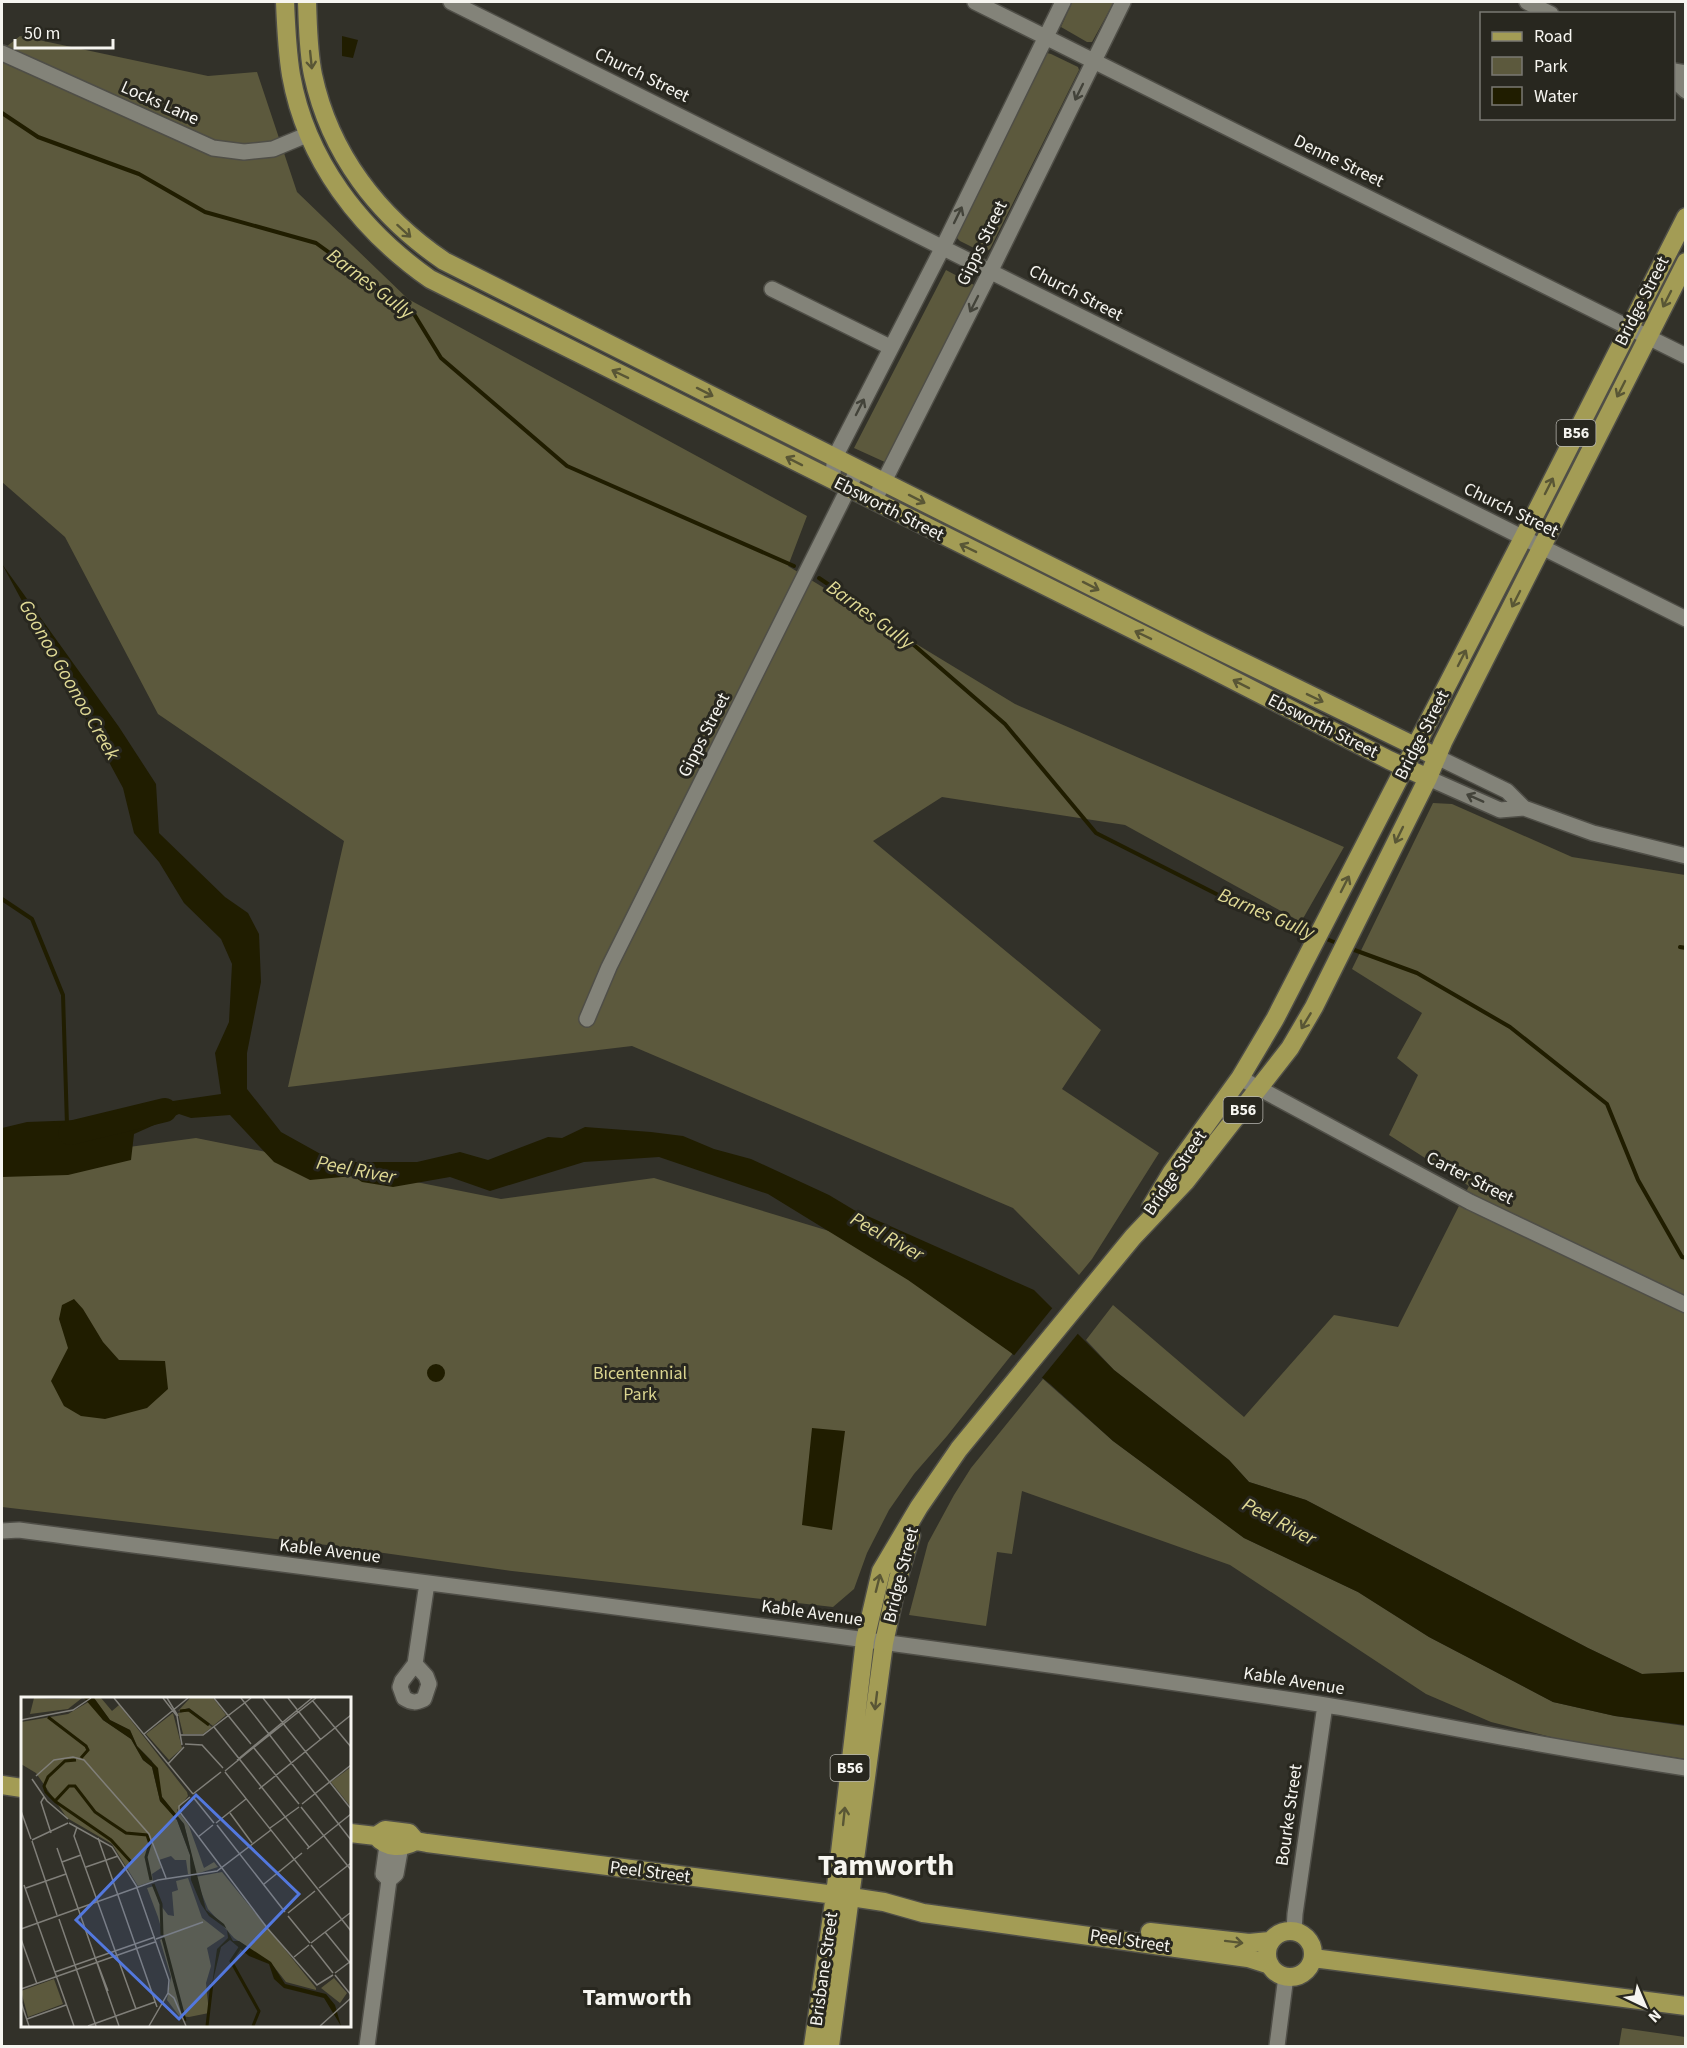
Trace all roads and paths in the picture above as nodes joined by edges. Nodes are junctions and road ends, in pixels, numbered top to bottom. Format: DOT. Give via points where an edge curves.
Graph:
graph roads {
  1 [pos="285,2"];
  2 [pos="307,2"];
  3 [pos="451,2"];
  4 [pos="975,2"];
  5 [pos="1063,2"];
  6 [pos="1123,2"];
  7 [pos="1527,2"];
  8 [pos="1547,12"];
  9 [pos="1045,36"];
  10 [pos="2,54"];
  11 [pos="1094,61"];
  12 [pos="309,134"];
  13 [pos="1686,217"];
  14 [pos="943,247"];
  15 [pos="1686,262"];
  16 [pos="990,272"];
  17 [pos="772,289"];
  18 [pos="1629,328"];
  19 [pos="1648,337"];
  20 [pos="890,347"];
  21 [pos="1686,356"];
  22 [pos="835,458"];
  23 [pos="858,469"];
  24 [pos="883,482"];
  25 [pos="840,484"];
  26 [pos="874,501"];
  27 [pos="1523,538"];
  28 [pos="1542,547"];
  29 [pos="1686,619"];
  30 [pos="1416,747"];
  31 [pos="1437,757"];
  32 [pos="1405,767"];
  33 [pos="1428,778"];
  34 [pos="1524,808"];
  35 [pos="1686,856"];
  36 [pos="587,1019"];
  37 [pos="1240,1078"];
  38 [pos="1259,1090"];
  39 [pos="1132,1237"];
  40 [pos="1686,1305"];
  41 [pos="919,1507"];
  42 [pos="2,1531"];
  43 [pos="427,1583"];
  44 [pos="865,1640"];
  45 [pos="884,1643"];
  46 [pos="415,1664"];
  47 [pos="1325,1705"];
  48 [pos="1686,1768"];
  49 [pos="2,1785"];
  50 [pos="21,1788"];
  51 [pos="351,1833"];
  52 [pos="395,1842"];
  53 [pos="843,1896"];
  54 [pos="884,1902"];
  55 [pos="1294,1931"];
  56 [pos="1270,1941"];
  57 [pos="1313,1958"];
  58 [pos="1270,1965"];
  59 [pos="1286,1976"];
  60 [pos="1686,2006"];
  61 [pos="367,2046"];
  62 [pos="813,2046"];
  63 [pos="830,2046"];
  64 [pos="1276,2046"];
  1 -- 12 [label="main road, Ebsworth Street" via="291,76"];
  2 -- 22 [label="main road, Ebsworth Street, one-way" via="313,74 333,134 365,188 404,231 444,261"];
  3 -- 14 [label="street, Church Street"];
  4 -- 9 [label="street, Denne Street"];
  5 -- 9 [label="street, Gipps Street"];
  6 -- 11 [label="street, Gipps Street"];
  7 -- 8 [label="street"];
  9 -- 11 [label="street, Denne Street"];
  14 -- 9 [label="street, Gipps Street, one-way"];
  10 -- 12 [label="street, Locks Lane" via="213,148 244,152 273,149"];
  11 -- 16 [label="street, Gipps Street, one-way"];
  11 -- 18 [label="street, Denne Street"];
  25 -- 12 [label="main road, Ebsworth Street, one-way" via="430,279 402,260 360,218 340,193"];
  13 -- 18 [label="main road, Bridge Street / B56"];
  14 -- 16 [label="street, Church Street"];
  14 -- 20 [label="street, Gipps Street"];
  15 -- 19 [label="main road, Bridge Street / B56, one-way"];
  16 -- 24 [label="street, Gipps Street, one-way"];
  16 -- 27 [label="street, Church Street"];
  17 -- 20 [label="street"];
  18 -- 19 [label="street, Denne Street"];
  27 -- 18 [label="main road, Bridge Street / B56, one-way"];
  19 -- 21 [label="street, Denne Street"];
  19 -- 28 [label="main road, Bridge Street / B56, one-way"];
  22 -- 20 [label="street, Gipps Street, one-way"];
  22 -- 23 [label="main road, Ebsworth Street"];
  22 -- 25 [label="street, Gipps Street"];
  23 -- 24 [label="main road, Ebsworth Street"];
  23 -- 25 [label="street, Gipps Street"];
  24 -- 26 [label="street, Gipps Street"];
  24 -- 30 [label="main road, Ebsworth Street, one-way"];
  25 -- 26 [label="main road, Ebsworth Street"];
  25 -- 36 [label="street, Gipps Street"];
  32 -- 26 [label="main road, Ebsworth Street, one-way"];
  27 -- 28 [label="street, Church Street"];
  30 -- 27 [label="main road, Bridge Street / B56, one-way"];
  28 -- 29 [label="street, Church Street"];
  28 -- 31 [label="main road, Bridge Street / B56, one-way"];
  30 -- 31 [label="main road, Ebsworth Street"];
  30 -- 32 [label="main road, Bridge Street / B56"];
  31 -- 33 [label="main road, Bridge Street / B56"];
  31 -- 34 [label="street, Ebsworth Street" via="1507,791"];
  32 -- 33 [label="main road, Ebsworth Street"];
  37 -- 32 [label="main road, Bridge Street / B56, one-way" via="1307,960"];
  34 -- 33 [label="street, Ebsworth Street, one-way" via="1500,810"];
  33 -- 38 [label="main road, Bridge Street / B56, one-way" via="1314,1007"];
  34 -- 35 [label="street, Ebsworth Street" via="1593,833"];
  37 -- 38 [label="street, Carter Street"];
  37 -- 39 [label="main road, Bridge Street / B56" via="1172,1172"];
  38 -- 39 [label="main road, Bridge Street / B56" via="1186,1181"];
  38 -- 40 [label="street, Carter Street" via="1470,1202"];
  39 -- 41 [label="main road, Bridge Street / B56" via="960,1449"];
  44 -- 41 [label="main road, Bridge Street / B56, one-way" via="881,1571"];
  41 -- 45 [label="main road, Bridge Street / B56"];
  42 -- 43 [label="street, Kable Avenue" via="20,1530"];
  43 -- 44 [label="street, Kable Avenue"];
  43 -- 46 [label="street"];
  44 -- 45 [label="street, Kable Avenue"];
  53 -- 44 [label="main road, Brisbane Street / B56, one-way"];
  45 -- 47 [label="street, Kable Avenue"];
  45 -- 53 [label="main road, Brisbane Street / B56, one-way"];
  47 -- 48 [label="street, Kable Avenue"];
  47 -- 55 [label="street, Bourke Street"];
  49 -- 50 [label="main road"];
  51 -- 52 [label="main road, Peel Street"];
  52 -- 53 [label="main road, Peel Street"];
  52 -- 61 [label="street" via="383,1874 389,1880"];
  53 -- 54 [label="main road, Peel Street"];
  53 -- 62 [label="main road, Brisbane Street / B56"];
  53 -- 63 [label="main road, Brisbane Street / B56"];
  54 -- 56 [label="main road, Peel Street, one-way" via="924,1901 1238,1942"];
  54 -- 58 [label="main road, Peel Street" via="923,1913 1248,1958"];
  55 -- 56 [label="main road"];
  55 -- 57 [label="main road" via="1311,1944"];
  56 -- 58 [label="main road"];
  57 -- 59 [label="main road" via="1306,1970"];
  57 -- 60 [label="main road"];
  58 -- 59 [label="main road"];
  59 -- 64 [label="street"];
}
